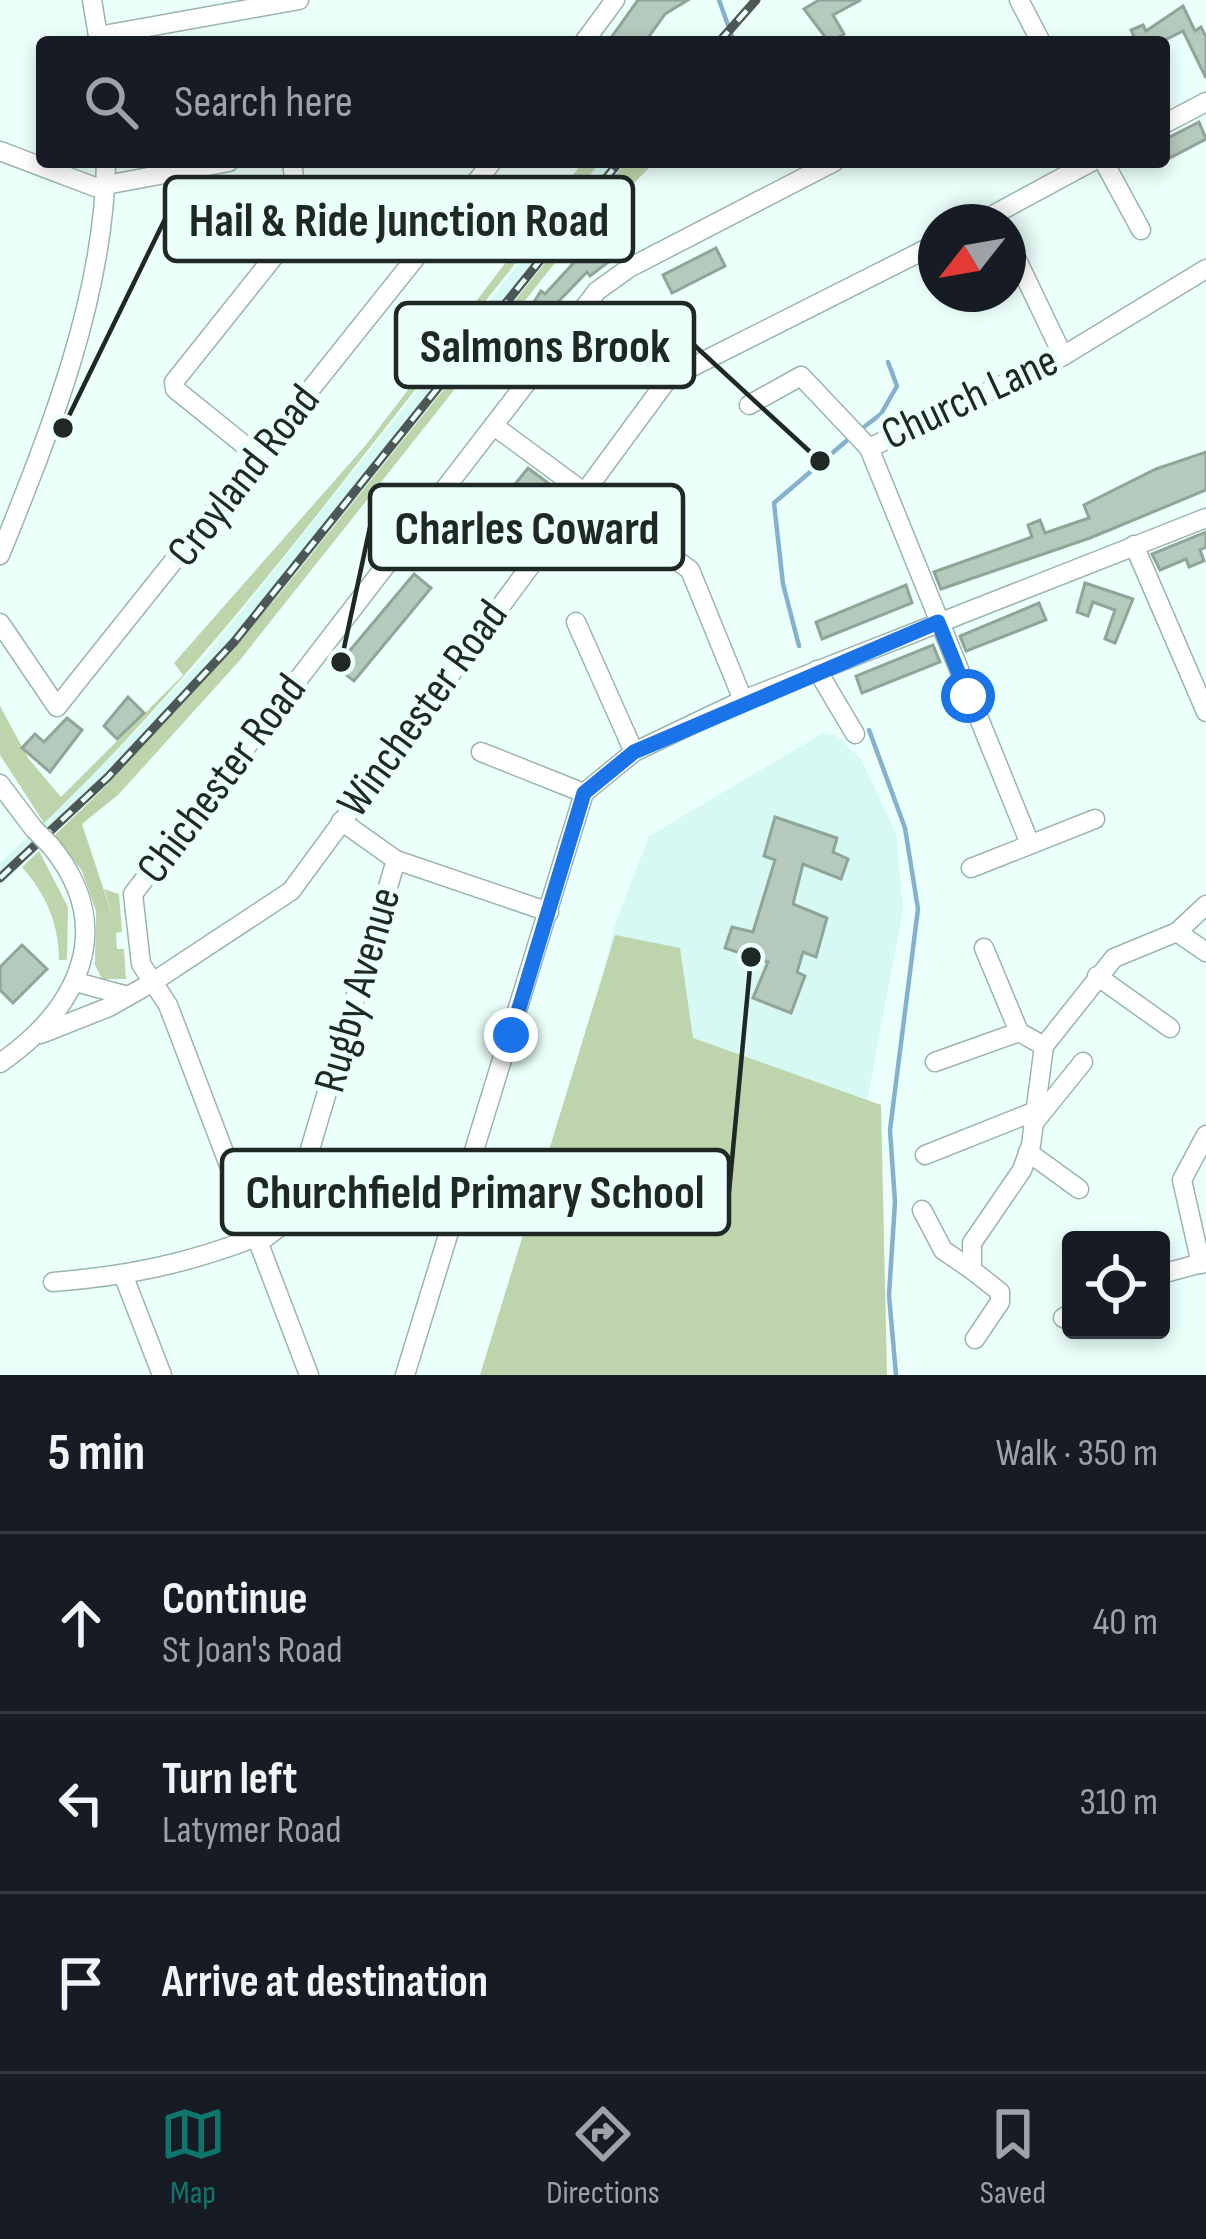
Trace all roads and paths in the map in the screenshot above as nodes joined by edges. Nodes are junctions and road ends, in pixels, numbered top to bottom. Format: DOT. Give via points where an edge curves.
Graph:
graph roads {
  1 [pos="92,0"];
  2 [pos="298,0"];
  3 [pos="615,0"];
  4 [pos="1019,0"];
  5 [pos="271,2"];
  6 [pos="98,36"];
  7 [pos="113,36"];
  8 [pos="588,36"];
  9 [pos="1038,36"];
  10 [pos="1204,107"];
  11 [pos="1170,121"];
  12 [pos="0,131"];
  13 [pos="2,152"];
  14 [pos="36,167"];
  15 [pos="38,168"];
  16 [pos="106,168"];
  17 [pos="199,168"];
  18 [pos="293,168"];
  19 [pos="487,168"];
  20 [pos="823,168"];
  21 [pos="1080,168"];
  22 [pos="1107,168"];
  23 [pos="106,187"];
  24 [pos="1017,204"];
  25 [pos="1141,230"];
  26 [pos="918,253"];
  27 [pos="1206,268"];
  28 [pos="1026,279"];
  29 [pos="1063,356"];
  30 [pos="749,405"];
  31 [pos="494,426"];
  32 [pos="865,446"];
  33 [pos="258,456"];
  34 [pos="583,489"];
  35 [pos="1206,518"];
  36 [pos="1134,545"];
  37 [pos="0,555"];
  38 [pos="576,622"];
  39 [pos="938,622"];
  40 [pos="0,623"];
  41 [pos="817,670"];
  42 [pos="743,700"];
  43 [pos="1206,712"];
  44 [pos="849,736"];
  45 [pos="481,752"];
  46 [pos="634,752"];
  47 [pos="0,784"];
  48 [pos="584,793"];
  49 [pos="1095,819"];
  50 [pos="341,821"];
  51 [pos="1030,844"];
  52 [pos="396,860"];
  53 [pos="970,868"];
  54 [pos="1206,905"];
  55 [pos="549,912"];
  56 [pos="1177,932"];
  57 [pos="984,948"];
  58 [pos="1206,952"];
  59 [pos="1096,976"];
  60 [pos="153,982"];
  61 [pos="72,991"];
  62 [pos="124,995"];
  63 [pos="85,1017"];
  64 [pos="1170,1028"];
  65 [pos="1018,1032"];
  66 [pos="41,1034"];
  67 [pos="1044,1046"];
  68 [pos="934,1062"];
  69 [pos="1082,1062"];
  70 [pos="0,1063"];
  71 [pos="1032,1119"];
  72 [pos="1206,1136"];
  73 [pos="1028,1152"];
  74 [pos="925,1155"];
  75 [pos="1078,1189"];
  76 [pos="922,1210"];
  77 [pos="257,1240"];
  78 [pos="1203,1263"];
  79 [pos="972,1270"];
  80 [pos="1170,1272"];
  81 [pos="124,1277"];
  82 [pos="53,1282"];
  83 [pos="974,1340"];
  84 [pos="162,1375"];
  85 [pos="309,1375"];
  86 [pos="405,1375"];
  1 -- 6 [label="street"];
  2 -- 5 [label="street"];
  3 -- 8 [label="street"];
  4 -- 9 [label="street"];
  5 -- 7 [label="street"];
  10 -- 11 [label="street"];
  12 -- 13 [label="street"];
  13 -- 14 [label="street"];
  15 -- 23 [label="street"];
  16 -- 23 [label="street"];
  17 -- 23 [label="street"];
  18 -- 33 [label="street" via="300,224 173,382"];
  19 -- 33 [label="street, Croyland Road"];
  20 -- 31 [label="street, Chichester Road" via="612,278"];
  21 -- 24 [label="street"];
  22 -- 25 [label="street"];
  23 -- 37 [label="street" via="70,365 43,458"];
  26 -- 34 [label="street, Winchester Road" via="668,380"];
  27 -- 29 [label="street, Church Lane"];
  28 -- 29 [label="street"];
  29 -- 32 [label="street, Church Lane"];
  30 -- 32 [label="street, Church Lane" via="801,376"];
  31 -- 34 [label="street"];
  31 -- 60 [label="street, Chichester Road" via="139,883 139,956"];
  32 -- 39 [label="street"];
  33 -- 40 [label="street, Croyland Road" via="57,707"];
  34 -- 42 [label="street" via="690,570"];
  34 -- 50 [label="street, Winchester Road"];
  35 -- 36 [label="street"];
  36 -- 39 [label="street"];
  36 -- 43 [label="street"];
  38 -- 46 [label="street"];
  39 -- 41 [label="street"];
  39 -- 51 [label="street"];
  41 -- 42 [label="street"];
  41 -- 44 [label="street"];
  42 -- 46 [label="street"];
  45 -- 48 [label="street"];
  46 -- 48 [label="street"];
  47 -- 61 [label="street, bridge" via="70,873 85,949"];
  48 -- 55 [label="street"];
  49 -- 51 [label="street"];
  50 -- 52 [label="street"];
  50 -- 60 [label="street, Winchester Road" via="274,906"];
  51 -- 53 [label="street"];
  52 -- 55 [label="street"];
  52 -- 77 [label="street, Rugby Avenue" via="289,1220"];
  54 -- 56 [label="street"];
  55 -- 86 [label="street"];
  56 -- 58 [label="street"];
  56 -- 59 [label="street" via="1114,958"];
  57 -- 65 [label="street"];
  59 -- 64 [label="street"];
  59 -- 67 [label="street"];
  60 -- 62 [label="street, Winchester Road"];
  60 -- 77 [label="street, Chichester Road"];
  61 -- 62 [label="street"];
  61 -- 63 [label="street"];
  61 -- 66 [label="street"];
  62 -- 63 [label="street, Winchester Road"];
  63 -- 66 [label="street, Winchester Road"];
  65 -- 67 [label="street"];
  65 -- 68 [label="street"];
  66 -- 70 [label="street"];
  67 -- 71 [label="street"];
  69 -- 71 [label="street"];
  71 -- 73 [label="street"];
  71 -- 74 [label="street"];
  72 -- 78 [label="street" via="1181,1180"];
  73 -- 75 [label="street"];
  73 -- 79 [label="street" via="972,1243"];
  76 -- 79 [label="street" via="943,1250"];
  77 -- 81 [label="street"];
  77 -- 85 [label="street, Chichester Road"];
  78 -- 80 [label="street"];
  79 -- 83 [label="street" via="1000,1292"];
  81 -- 82 [label="street"];
  81 -- 84 [label="street"];
}
